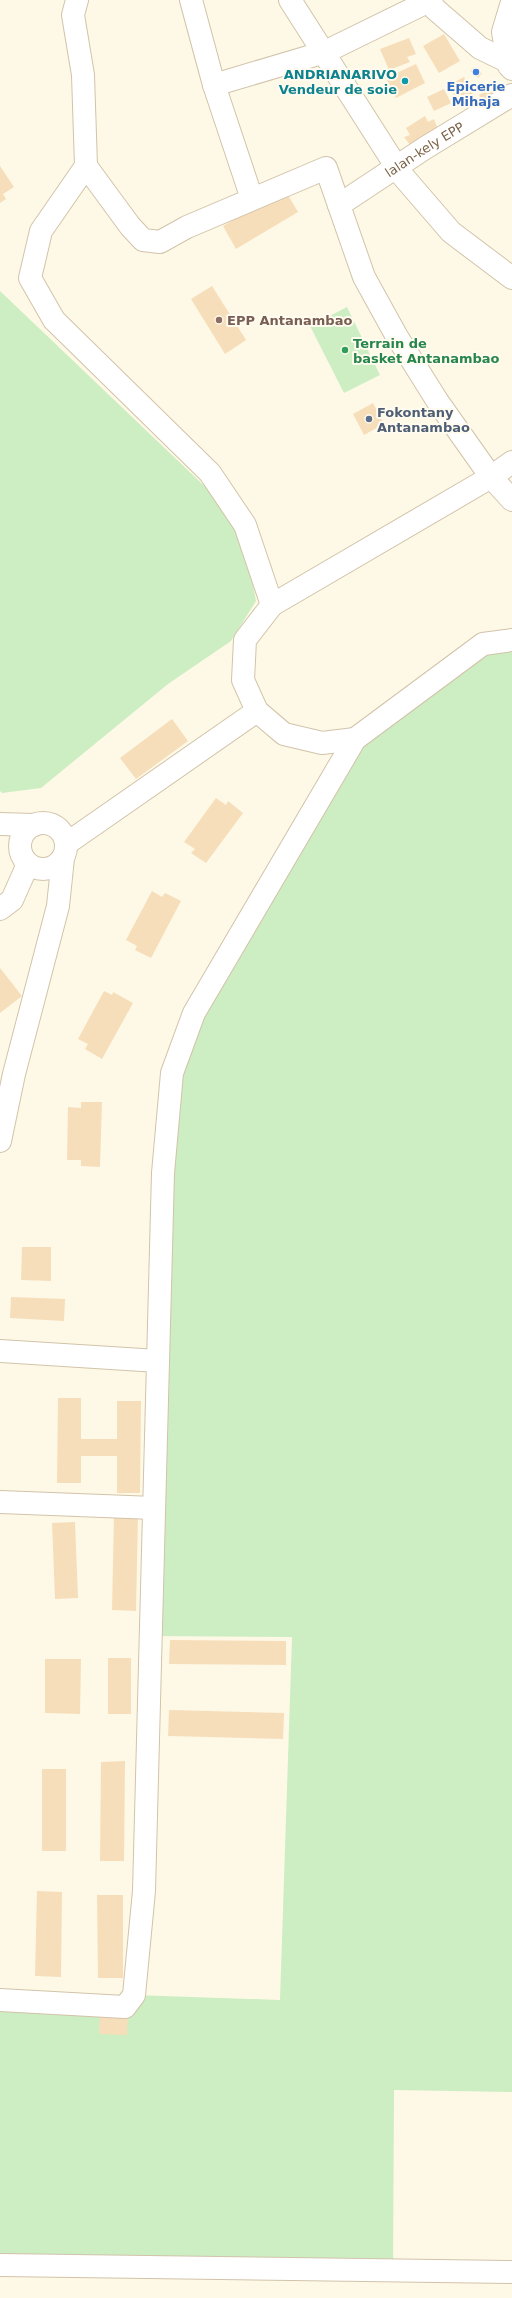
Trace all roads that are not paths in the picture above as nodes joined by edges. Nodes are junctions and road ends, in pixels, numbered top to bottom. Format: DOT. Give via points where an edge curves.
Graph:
graph roads {
  1 [pos="77,0"];
  2 [pos="191,0"];
  3 [pos="290,0"];
  4 [pos="429,0"];
  5 [pos="512,2"];
  6 [pos="325,52"];
  7 [pos="510,66"];
  8 [pos="214,85"];
  9 [pos="512,96"];
  10 [pos="86,166"];
  11 [pos="252,198"];
  12 [pos="339,205"];
  13 [pos="512,278"];
  14 [pos="512,462"];
  15 [pos="491,477"];
  16 [pos="512,500"];
  17 [pos="272,605"];
  18 [pos="512,640"];
  19 [pos="257,711"];
  20 [pos="355,739"];
  21 [pos="0,824"];
  22 [pos="34,825"];
  23 [pos="64,851"];
  24 [pos="28,864"];
  25 [pos="0,910"];
  26 [pos="0,1141"];
  27 [pos="0,1351"];
  28 [pos="158,1361"];
  29 [pos="0,1502"];
  30 [pos="154,1508"];
  31 [pos="0,2000"];
  32 [pos="0,2265"];
  33 [pos="512,2272"];
  1 -- 10 [label="street" via="73,15 83,75"];
  2 -- 8 [label="street"];
  3 -- 6 [label="street"];
  4 -- 6 [label="street"];
  4 -- 7 [label="street" via="435,9 480,48"];
  5 -- 7 [label="street" via="503,32"];
  6 -- 8 [label="street"];
  6 -- 13 [label="street" via="401,174 451,232"];
  8 -- 11 [label="street"];
  9 -- 12 [label="street, lalan-kely EPP" via="425,148"];
  10 -- 11 [label="street" via="143,240 160,242"];
  10 -- 17 [label="street" via="40,231 30,278 54,320 210,473 245,525"];
  11 -- 12 [label="street" via="326,168"];
  12 -- 15 [label="street" via="364,277 396,336 438,402"];
  14 -- 15 [label="street"];
  15 -- 16 [label="street"];
  15 -- 17 [label="street"];
  17 -- 19 [label="street" via="245,640 242,680"];
  18 -- 20 [label="street" via="483,644"];
  19 -- 20 [label="street" via="284,734 322,743"];
  19 -- 23 [label="street"];
  20 -- 28 [label="street" via="194,1013 172,1074 163,1173"];
  21 -- 22 [label="street"];
  22 -- 23 [label="street" via="48,824 60,831"];
  22 -- 24 [label="street" via="23,835 20,843 23,858"];
  23 -- 24 [label="street" via="57,864 43,869"];
  23 -- 26 [label="street" via="58,906 14,1074"];
  24 -- 25 [label="street" via="12,900"];
  27 -- 28 [label="street"];
  28 -- 30 [label="street"];
  29 -- 30 [label="street"];
  30 -- 31 [label="street" via="144,1891 134,1995 125,2007"];
  32 -- 33 [label="street"];
}
